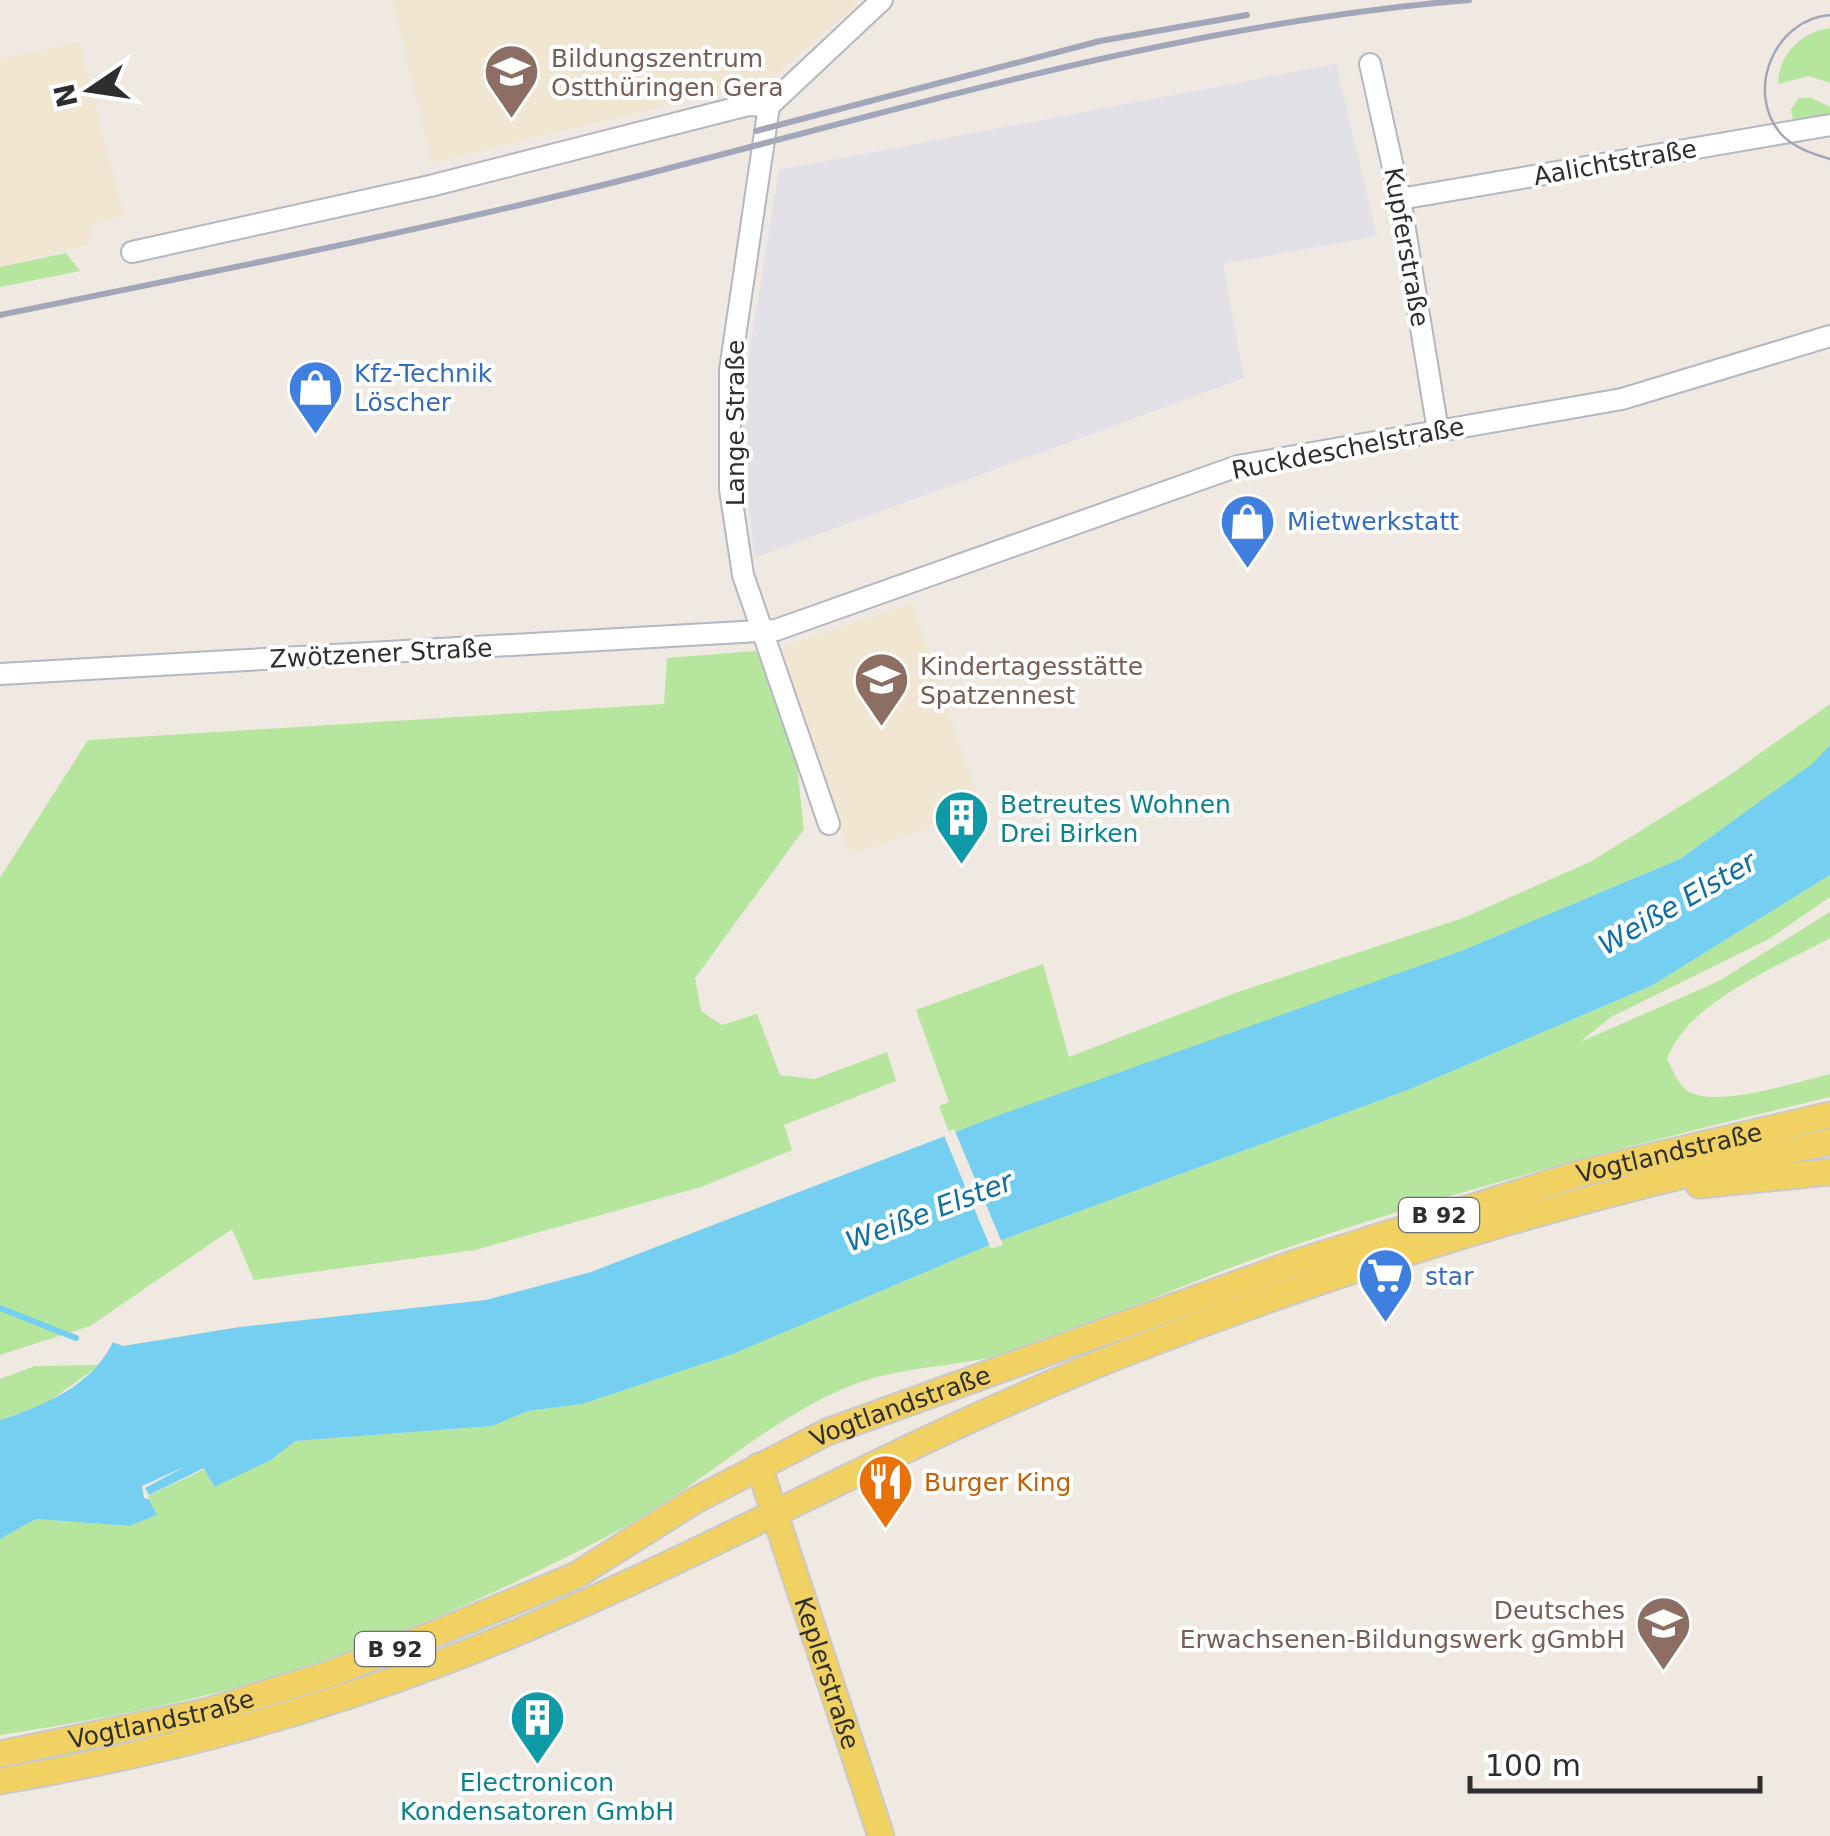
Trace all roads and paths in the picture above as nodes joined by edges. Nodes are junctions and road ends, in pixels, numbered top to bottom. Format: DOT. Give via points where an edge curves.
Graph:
graph roads {
  1 [pos="882,0"];
  2 [pos="1370,64"];
  3 [pos="769,106"];
  4 [pos="1830,126"];
  5 [pos="1400,199"];
  6 [pos="132,252"];
  7 [pos="1830,336"];
  8 [pos="1438,431"];
  9 [pos="763,632"];
  10 [pos="0,674"];
  11 [pos="829,824"];
  12 [pos="1830,1115"];
  13 [pos="1830,1142"];
  14 [pos="1830,1172"];
  15 [pos="1634,1190"];
  16 [pos="759,1466"];
  17 [pos="776,1510"];
  18 [pos="0,1754"];
  19 [pos="0,1781"];
  20 [pos="881,1836"];
  1 -- 3 [label="street"];
  2 -- 5 [label="street, Kupferstraße"];
  3 -- 6 [label="street" via="748,105"];
  3 -- 9 [label="street, Lange Straße" via="730,370 730,488 743,575"];
  4 -- 5 [label="street, Aalichtstraße"];
  5 -- 8 [label="street, Kupferstraße"];
  7 -- 8 [label="street, Ruckdeschelstraße" via="1652,392"];
  8 -- 9 [label="street, Ruckdeschelstraße" via="1227,470"];
  9 -- 10 [label="street, Zwötzener Straße"];
  9 -- 11 [label="street, Lange Straße"];
  12 -- 16 [label="main road, Vogtlandstraße / B 92" via="1582,1173 1405,1225 853,1422"];
  13 -- 15 [label="main road, Vogtlandstraße / B 92"];
  14 -- 15 [label="main road"];
  15 -- 17 [label="main road, Vogtlandstraße / B 92" via="1346,1273 1127,1352"];
  16 -- 17 [label="main road, Keplerstraße"];
  16 -- 18 [label="main road, Vogtlandstraße / B 92" via="575,1576 437,1634 205,1712"];
  17 -- 19 [label="main road, Vogtlandstraße / B 92" via="539,1623 346,1698 198,1742"];
  17 -- 20 [label="main road, Keplerstraße"];
}
